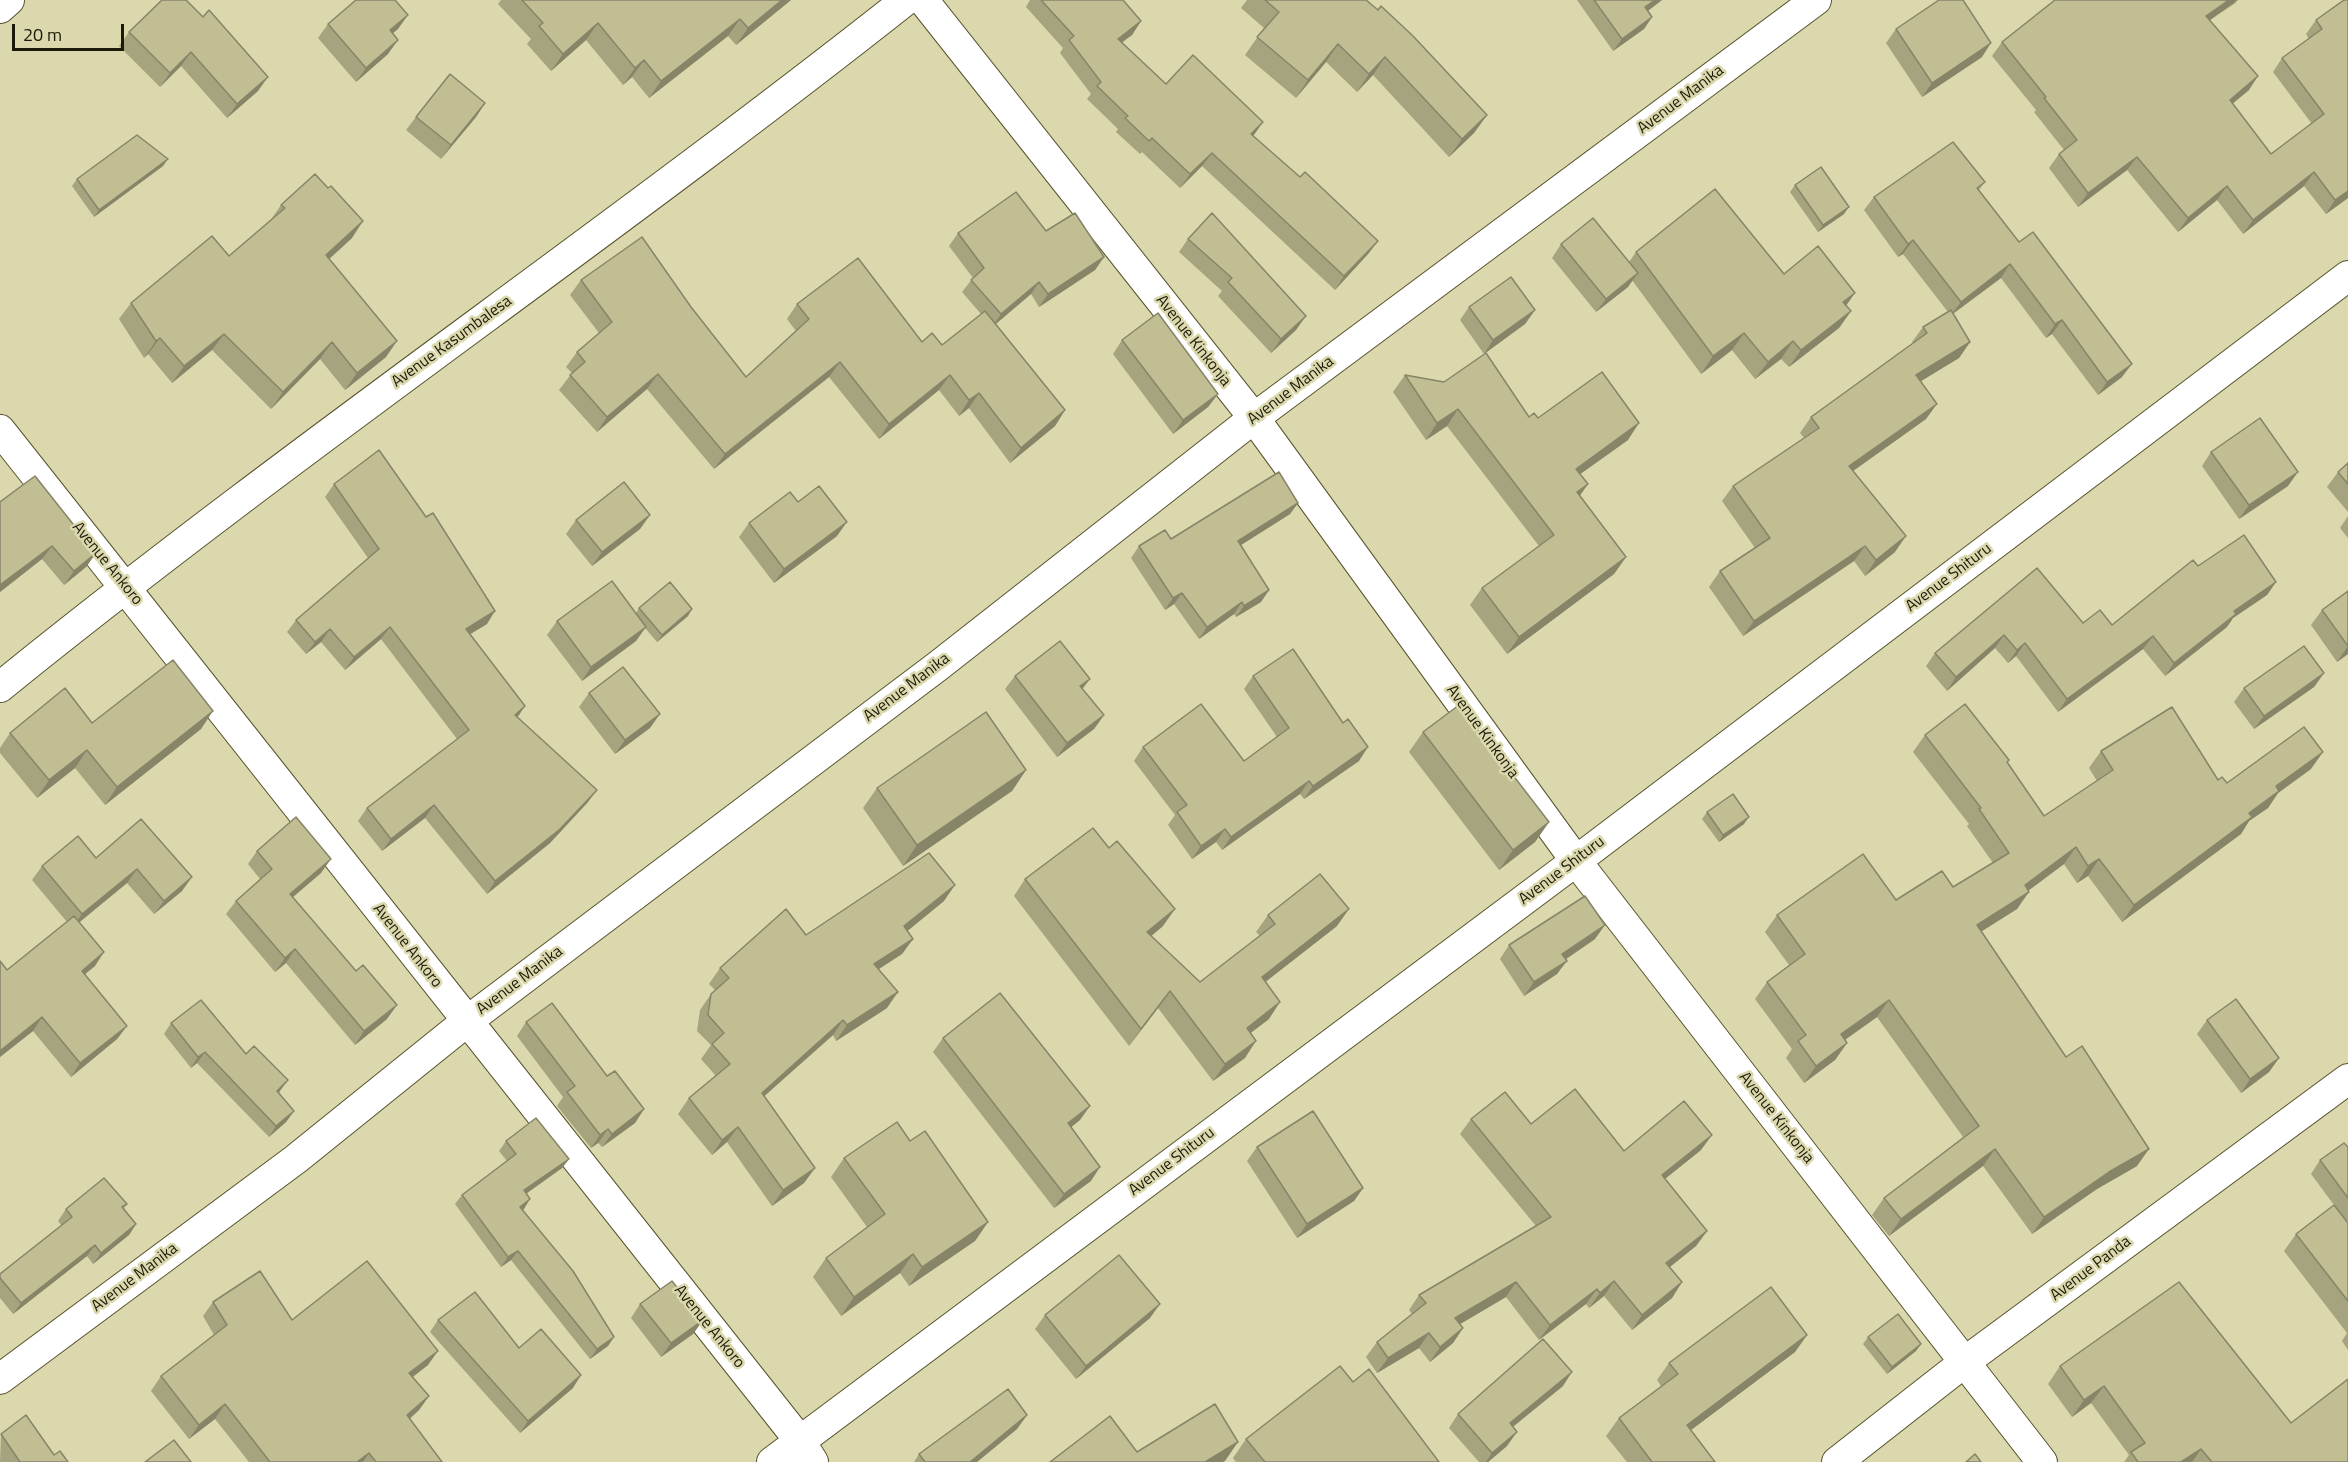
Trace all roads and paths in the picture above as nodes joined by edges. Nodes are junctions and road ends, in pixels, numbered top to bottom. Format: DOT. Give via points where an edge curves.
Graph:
graph roads {
  1 [pos="9,0"];
  2 [pos="906,0"];
  3 [pos="923,0"];
  4 [pos="1816,0"];
  5 [pos="0,8"];
  6 [pos="2348,276"];
  7 [pos="1254,418"];
  8 [pos="0,430"];
  9 [pos="125,586"];
  10 [pos="0,687"];
  11 [pos="1576,861"];
  12 [pos="466,1022"];
  13 [pos="2348,1079"];
  14 [pos="1966,1361"];
  15 [pos="0,1379"];
  16 [pos="806,1451"];
  17 [pos="772,1462"];
  18 [pos="1838,1462"];
  19 [pos="2042,1462"];
  1 -- 5 [label="street"];
  2 -- 9 [label="street, Avenue Kasumbalesa" via="652,196"];
  3 -- 7 [label="street, Avenue Kinkonja"];
  4 -- 7 [label="street, Avenue Manika"];
  6 -- 11 [label="street, Avenue Shituru"];
  7 -- 11 [label="street, Avenue Kinkonja"];
  7 -- 12 [label="street, Avenue Manika" via="928,673"];
  8 -- 9 [label="street, Avenue Ankoro"];
  9 -- 10 [label="street, Avenue Kasumbalesa"];
  9 -- 12 [label="street, Avenue Ankoro"];
  11 -- 14 [label="street, Avenue Kinkonja"];
  11 -- 16 [label="street, Avenue Shituru"];
  12 -- 15 [label="street, Avenue Manika" via="296,1159"];
  12 -- 16 [label="street, Avenue Ankoro"];
  13 -- 14 [label="street, Avenue Panda"];
  14 -- 18 [label="street, Avenue Panda"];
  14 -- 19 [label="street, Avenue Kinkonja"];
  16 -- 17 [label="street, Avenue Shituru"];
}
